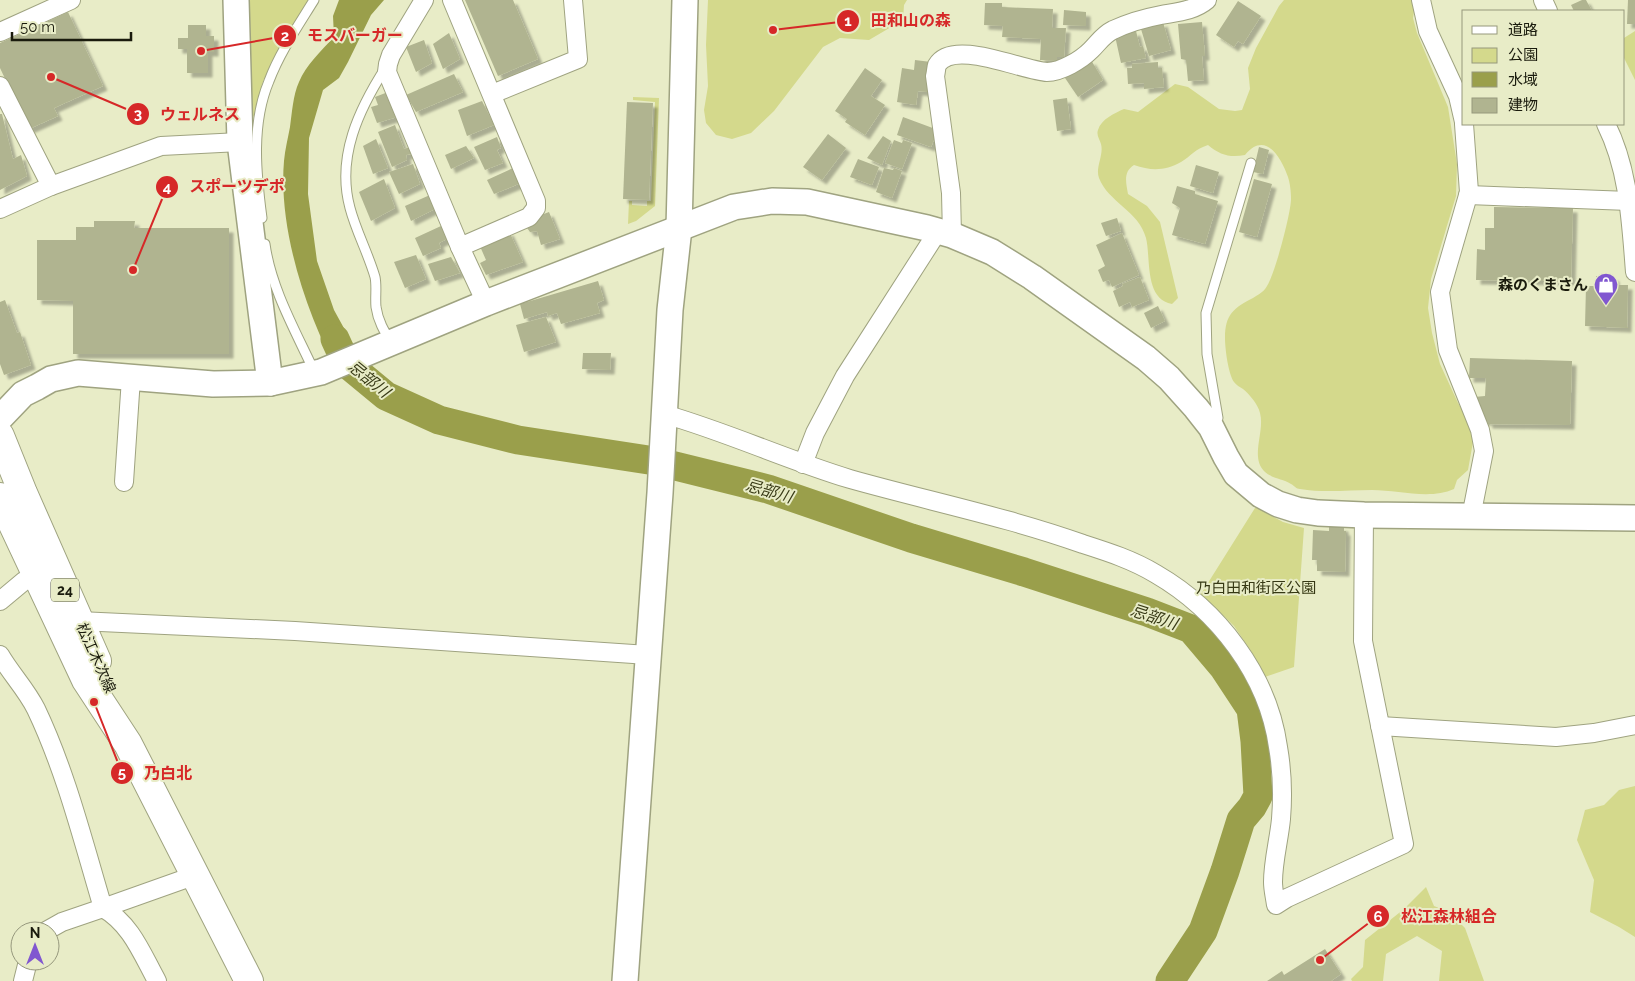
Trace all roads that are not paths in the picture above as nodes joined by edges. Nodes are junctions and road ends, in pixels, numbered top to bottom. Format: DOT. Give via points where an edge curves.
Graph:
graph roads {
  1 [pos="71,0"];
  2 [pos="236,0"];
  3 [pos="314,0"];
  4 [pos="424,0"];
  5 [pos="452,0"];
  6 [pos="574,0"];
  7 [pos="685,0"];
  8 [pos="1208,0"];
  9 [pos="1421,0"];
  10 [pos="0,32"];
  11 [pos="388,64"];
  12 [pos="0,86"];
  13 [pos="492,94"];
  14 [pos="1462,114"];
  15 [pos="1464,125"];
  16 [pos="1606,125"];
  17 [pos="240,142"];
  18 [pos="1251,163"];
  19 [pos="51,186"];
  20 [pos="1468,195"];
  21 [pos="1629,201"];
  22 [pos="0,209"];
  23 [pos="679,228"];
  24 [pos="945,233"];
  25 [pos="460,247"];
  26 [pos="1635,272"];
  27 [pos="486,303"];
  28 [pos="388,344"];
  29 [pos="318,373"];
  30 [pos="131,378"];
  31 [pos="270,383"];
  32 [pos="664,417"];
  33 [pos="0,418"];
  34 [pos="1211,427"];
  35 [pos="0,436"];
  36 [pos="803,464"];
  37 [pos="124,482"];
  38 [pos="0,497"];
  39 [pos="1364,516"];
  40 [pos="1471,516"];
  41 [pos="1635,518"];
  42 [pos="36,575"];
  43 [pos="0,601"];
  44 [pos="80,621"];
  45 [pos="0,655"];
  46 [pos="648,655"];
  47 [pos="1635,725"];
  48 [pos="1380,726"];
  49 [pos="128,744"];
  50 [pos="196,875"];
  51 [pos="103,908"];
  52 [pos="60,923"];
  53 [pos="157,981"];
  54 [pos="250,981"];
  55 [pos="625,981"];
  1 -- 10 [label="street"];
  2 -- 17 [label="street"];
  3 -- 29 [label="lane" via="268,82 256,136 266,253 279,295"];
  4 -- 11 [label="street"];
  5 -- 13 [label="street"];
  6 -- 13 [label="street" via="578,59"];
  7 -- 23 [label="street"];
  8 -- 24 [label="street" via="1190,9 1115,29 1104,35 1090,51 1057,71 1046,72 993,58 961,54 944,58 937,66 935,76 951,193"];
  9 -- 14 [label="street" via="1428,31 1458,96"];
  11 -- 25 [label="street" via="387,72"];
  11 -- 28 [label="lane" via="357,121 346,158 346,175 350,208 375,278 376,307"];
  12 -- 19 [label="street"];
  13 -- 25 [label="street" via="533,193 536,208 528,217"];
  15 -- 20 [label="street"];
  16 -- 21 [label="street" via="1623,170"];
  17 -- 19 [label="street" via="161,146"];
  17 -- 31 [label="street"];
  18 -- 34 [label="lane" via="1206,313 1207,354 1218,418"];
  19 -- 22 [label="street"];
  20 -- 21 [label="street"];
  20 -- 40 [label="street" via="1440,292 1448,350 1480,430 1484,451"];
  21 -- 26 [label="street"];
  23 -- 24 [label="street" via="734,206 772,200 807,202"];
  23 -- 27 [label="street"];
  23 -- 32 [label="street"];
  24 -- 34 [label="street" via="992,252 1146,358 1169,378"];
  24 -- 36 [label="street" via="844,376"];
  25 -- 27 [label="street"];
  27 -- 28 [label="street"];
  28 -- 29 [label="street"];
  29 -- 31 [label="street"];
  30 -- 31 [label="street" via="213,384"];
  30 -- 33 [label="street" via="78,373 51,380 23,394"];
  30 -- 37 [label="street"];
  32 -- 36 [label="street" via="691,422"];
  32 -- 46 [label="street"];
  34 -- 39 [label="street" via="1236,474 1261,495 1297,510"];
  35 -- 44 [label="main road, 松江木次線 / 24"];
  36 -- 48 [label="street" via="1046,531 1115,555 1157,574 1184,592 1213,618 1246,660 1261,689 1278,746 1281,818 1273,883 1276,905 1404,844"];
  38 -- 42 [label="main road, 松江木次線 / 24"];
  39 -- 40 [label="street"];
  39 -- 48 [label="street" via="1363,636"];
  40 -- 41 [label="street"];
  42 -- 43 [label="street"];
  42 -- 49 [label="main road, 松江木次線 / 24" via="86,680"];
  44 -- 46 [label="street" via="295,631"];
  44 -- 49 [label="main road, 松江木次線 / 24" via="113,696"];
  45 -- 51 [label="street" via="35,707 46,734 73,802"];
  46 -- 55 [label="street"];
  47 -- 48 [label="street" via="1556,737"];
  49 -- 50 [label="main road, 松江木次線 / 24"];
  50 -- 51 [label="street"];
  50 -- 54 [label="main road, 松江木次線 / 24"];
  51 -- 52 [label="street"];
  51 -- 53 [label="street" via="126,926"];
}
